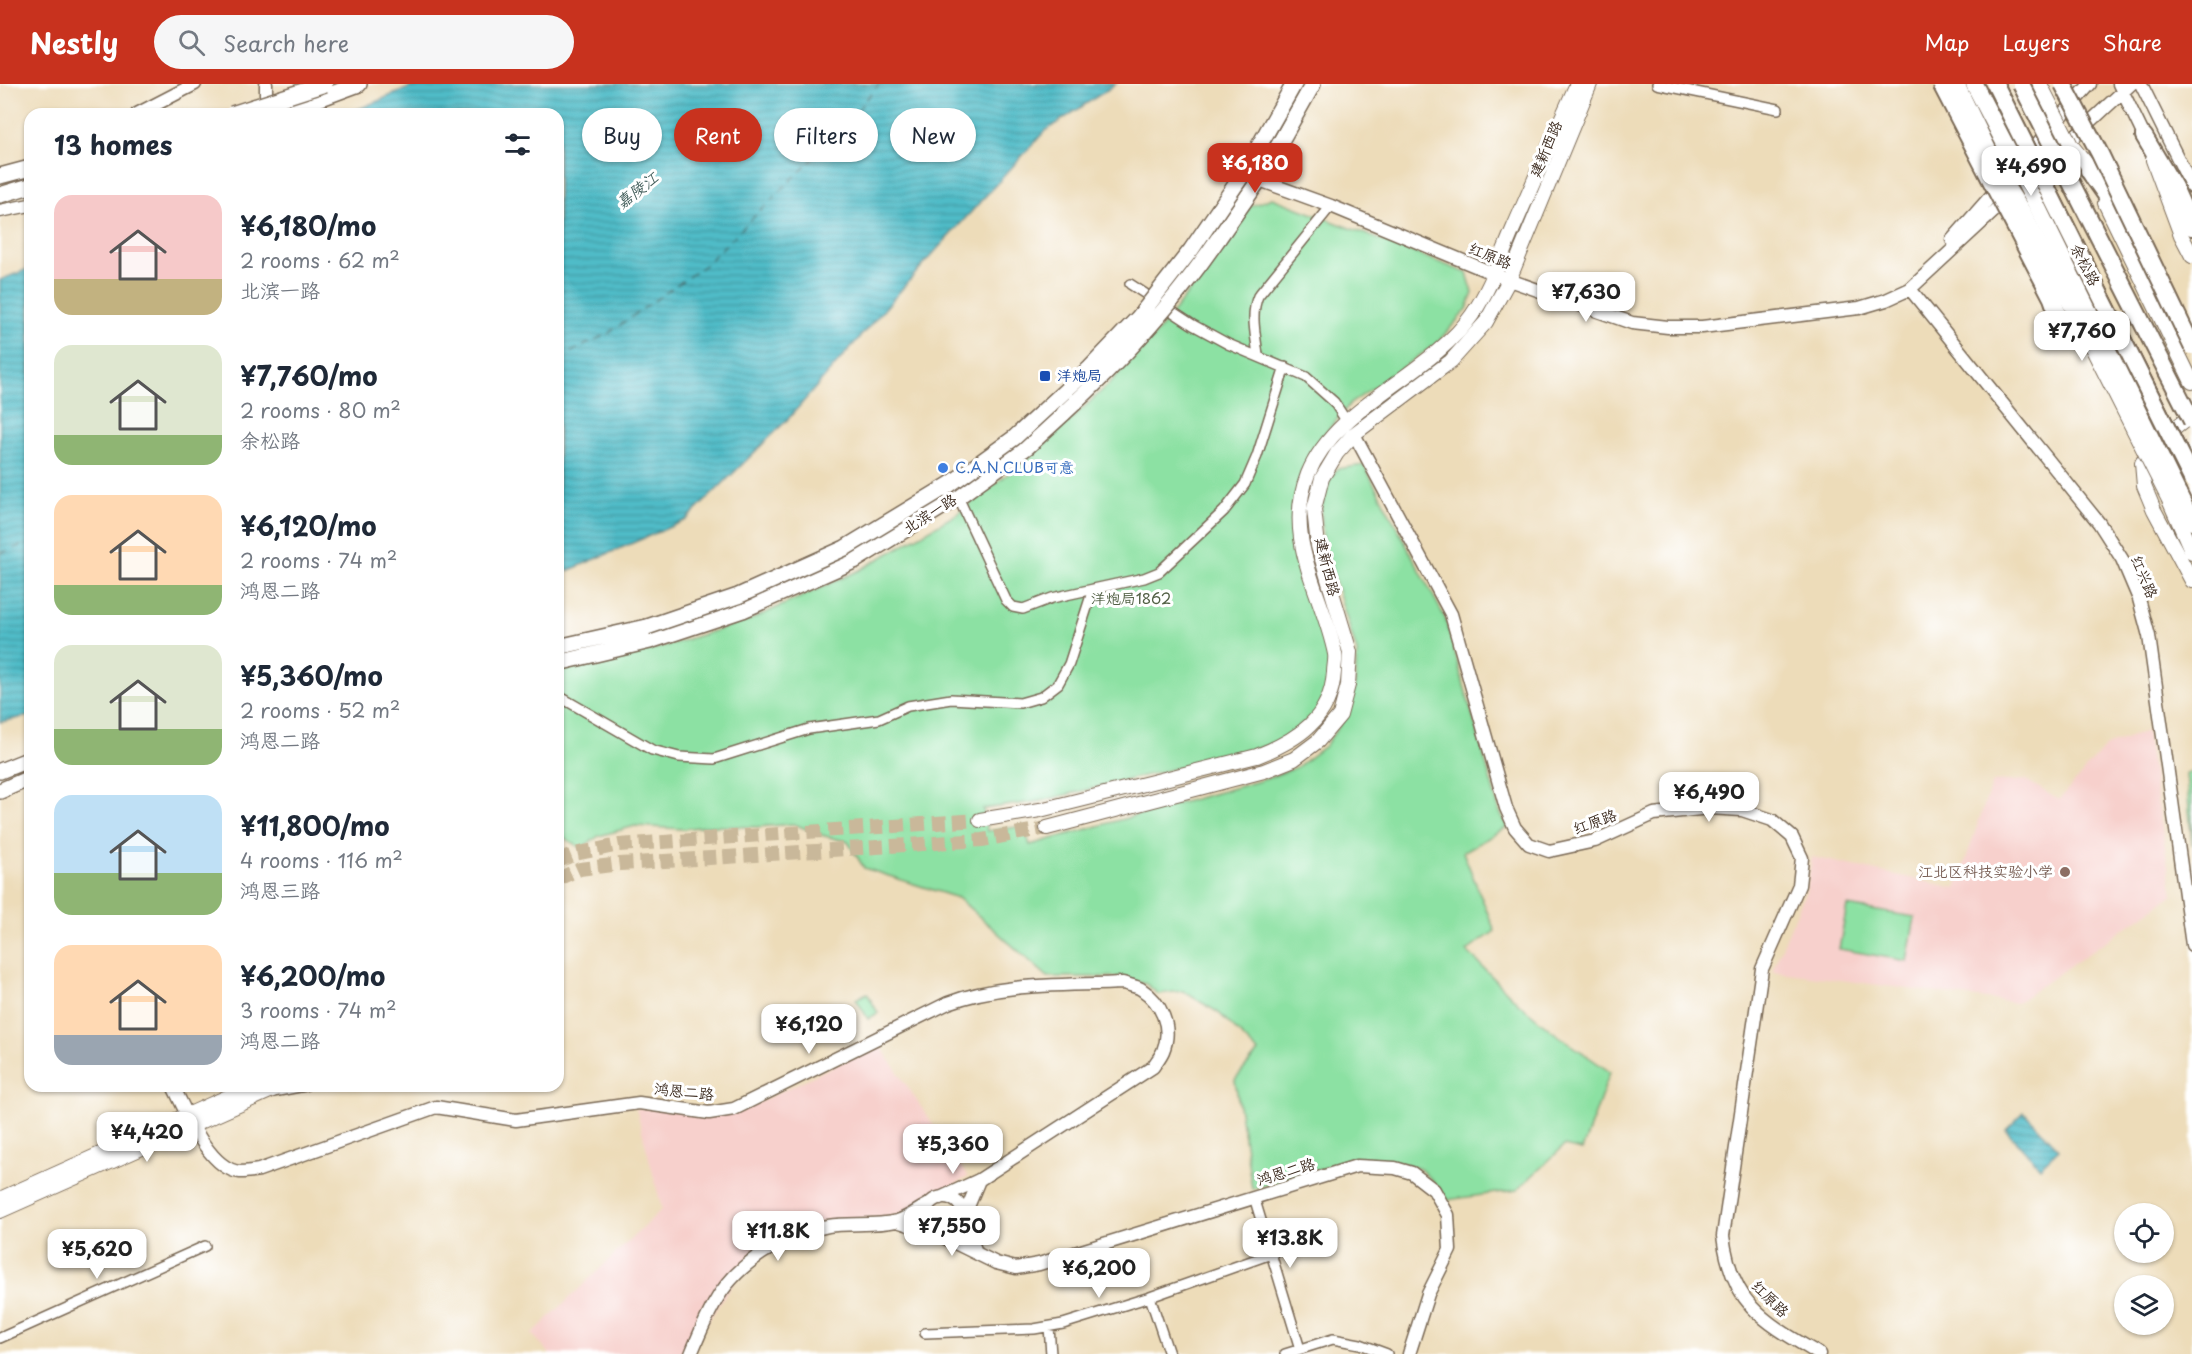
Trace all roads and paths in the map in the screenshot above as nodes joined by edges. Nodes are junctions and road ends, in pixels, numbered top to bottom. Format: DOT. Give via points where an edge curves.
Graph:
graph roads {
  1 [pos="195,84"];
  2 [pos="266,84"];
  3 [pos="325,84"];
  4 [pos="359,84"];
  5 [pos="1294,84"];
  6 [pos="1313,84"];
  7 [pos="1577,84"];
  8 [pos="1590,84"];
  9 [pos="1658,84"];
  10 [pos="1941,84"];
  11 [pos="1958,84"];
  12 [pos="1974,84"];
  13 [pos="1995,84"];
  14 [pos="2021,84"];
  15 [pos="2040,84"];
  16 [pos="2063,84"];
  17 [pos="2090,84"];
  18 [pos="2141,84"];
  19 [pos="2124,87"];
  20 [pos="149,108"];
  21 [pos="251,108"];
  22 [pos="263,108"];
  23 [pos="294,108"];
  24 [pos="1778,109"];
  25 [pos="2144,136"];
  26 [pos="24,170"];
  27 [pos="2089,171"];
  28 [pos="1243,174"];
  29 [pos="0,176"];
  30 [pos="1259,180"];
  31 [pos="2192,187"];
  32 [pos="24,188"];
  33 [pos="0,195"];
  34 [pos="24,206"];
  35 [pos="1331,206"];
  36 [pos="0,211"];
  37 [pos="2023,211"];
  38 [pos="2192,226"];
  39 [pos="2192,256"];
  40 [pos="1494,274"];
  41 [pos="2073,279"];
  42 [pos="2159,279"];
  43 [pos="1509,280"];
  44 [pos="1130,284"];
  45 [pos="1910,289"];
  46 [pos="2052,298"];
  47 [pos="2058,315"];
  48 [pos="2192,345"];
  49 [pos="1258,356"];
  50 [pos="1285,367"];
  51 [pos="2192,382"];
  52 [pos="2192,415"];
  53 [pos="2192,421"];
  54 [pos="1351,428"];
  55 [pos="2192,479"];
  56 [pos="2174,496"];
  57 [pos="958,497"];
  58 [pos="2192,522"];
  59 [pos="2192,552"];
  60 [pos="2192,581"];
  61 [pos="1093,589"];
  62 [pos="564,645"];
  63 [pos="564,662"];
  64 [pos="564,699"];
  65 [pos="24,761"];
  66 [pos="0,771"];
  67 [pos="24,780"];
  68 [pos="0,790"];
  69 [pos="980,820"];
  70 [pos="1047,828"];
  71 [pos="2192,945"];
  72 [pos="176,1092"];
  73 [pos="239,1092"];
  74 [pos="275,1092"];
  75 [pos="265,1093"];
  76 [pos="190,1120"];
  77 [pos="979,1180"];
  78 [pos="1254,1197"];
  79 [pos="0,1198"];
  80 [pos="934,1201"];
  81 [pos="0,1211"];
  82 [pos="963,1219"];
  83 [pos="897,1221"];
  84 [pos="936,1234"];
  85 [pos="205,1246"];
  86 [pos="976,1252"];
  87 [pos="1271,1254"];
  88 [pos="1150,1297"];
  89 [pos="1049,1327"];
  90 [pos="925,1333"];
  91 [pos="0,1338"];
  92 [pos="1300,1349"];
  93 [pos="691,1354"];
  94 [pos="1051,1354"];
  95 [pos="1169,1354"];
  96 [pos="1285,1354"];
  97 [pos="1387,1354"];
  98 [pos="1409,1354"];
  99 [pos="1819,1354"];
  1 -- 20 [label="street"];
  2 -- 22 [label="street"];
  3 -- 21 [label="main road, bridge"];
  4 -- 23 [label="main road"];
  5 -- 28 [label="main road, 北滨一路, bridge"];
  6 -- 30 [label="main road, 北滨一路"];
  7 -- 40 [label="main road, 建新西路"];
  8 -- 43 [label="main road, 建新西路"];
  9 -- 24 [label="street"];
  10 -- 46 [label="highway, bridge"];
  11 -- 37 [label="main road, bridge"];
  12 -- 41 [label="highway, bridge"];
  13 -- 55 [label="highway, 余松路, bridge"];
  14 -- 53 [label="highway, 余松路, bridge"];
  15 -- 27 [label="main road, bridge"];
  16 -- 42 [label="highway, bridge"];
  17 -- 45 [label="street"];
  18 -- 31 [label="street"];
  19 -- 25 [label="street"];
  19 -- 45 [label="street"];
  25 -- 38 [label="highway"];
  25 -- 39 [label="main road"];
  26 -- 29 [label="main road"];
  27 -- 42 [label="highway, bridge"];
  27 -- 51 [label="main road"];
  28 -- 30 [label="street, 红原路"];
  28 -- 62 [label="main road, 北滨一路, bridge" via="1191,250 1137,318 1090,368 1014,438 949,485 845,548 738,596 647,627"];
  30 -- 35 [label="street, 红原路"];
  30 -- 57 [label="main road, 北滨一路, bridge" via="1203,261 1101,380 1027,447"];
  32 -- 33 [label="main road"];
  34 -- 36 [label="street"];
  35 -- 40 [label="street, 红原路"];
  35 -- 49 [label="street" via="1258,296 1254,305"];
  37 -- 41 [label="highway, bridge"];
  37 -- 46 [label="main road, bridge"];
  37 -- 56 [label="main road, bridge"];
  40 -- 43 [label="street, 红原路"];
  40 -- 54 [label="main road, 建新西路" via="1472,315 1441,349"];
  41 -- 56 [label="highway, bridge"];
  42 -- 48 [label="highway, bridge"];
  43 -- 45 [label="street, 红原路" via="1632,323 1668,327 1702,327 1859,308"];
  43 -- 54 [label="main road, 建新西路" via="1486,322 1451,361"];
  44 -- 49 [label="street" via="1193,325"];
  45 -- 71 [label="street, 红兴路" via="2099,523 2122,559 2149,636"];
  46 -- 47 [label="highway, bridge"];
  49 -- 50 [label="street"];
  50 -- 54 [label="street" via="1306,377 1334,402"];
  50 -- 61 [label="street" via="1257,456 1245,484 1224,512 1160,572"];
  52 -- 60 [label="main road" via="2157,442 2142,463 2144,486 2154,510"];
  54 -- 69 [label="main road, 建新西路" via="1325,447 1308,474 1300,507 1302,551 1335,656 1333,686 1322,711 1305,731 1257,756 1040,810"];
  54 -- 70 [label="main road, 建新西路" via="1322,478 1314,509 1318,546 1350,652 1348,685 1340,715 1318,741 1294,759 1264,771"];
  54 -- 99 [label="street, 红原路" via="1451,614 1506,808 1515,828 1529,844 1549,852 1595,841 1654,814 1709,808 1742,810 1772,820 1792,837 1802,858 1799,885 1762,969 1724,1236 1735,1285 1752,1308 1775,1328"];
  56 -- 58 [label="highway"];
  56 -- 59 [label="main road"];
  57 -- 61 [label="street" via="1006,600 1013,607 1023,609"];
  57 -- 63 [label="main road, 北滨一路" via="854,561 743,610 650,641"];
  61 -- 64 [label="street" via="1069,664 1058,684 1041,697 1020,703 951,699 908,705 879,719 809,729 714,759 678,757 652,750"];
  65 -- 66 [label="main road"];
  67 -- 68 [label="main road"];
  72 -- 76 [label="street, 鸿恩二路"];
  73 -- 76 [label="main road"];
  74 -- 75 [label="street"];
  75 -- 76 [label="main road"];
  76 -- 77 [label="street, 鸿恩二路" via="204,1147 219,1161 238,1172 259,1170 436,1107 516,1120 639,1103 709,1113 734,1109 973,993 1123,983 1140,988 1155,1001 1165,1018 1166,1036 1163,1051 1153,1067"];
  76 -- 79 [label="main road"];
  76 -- 81 [label="main road"];
  77 -- 80 [label="street, 鸿恩二路"];
  77 -- 82 [label="street"];
  78 -- 86 [label="street, 鸿恩二路" via="1039,1264 1016,1268"];
  78 -- 87 [label="street"];
  78 -- 98 [label="street, 鸿恩二路" via="1357,1166 1412,1173 1434,1190 1448,1215 1450,1250 1428,1294"];
  80 -- 82 [label="street" via="957,1202"];
  80 -- 83 [label="street, 鸿恩二路"];
  80 -- 84 [label="street" via="924,1215"];
  82 -- 84 [label="street" via="951,1235"];
  82 -- 86 [label="street"];
  83 -- 84 [label="street, 鸿恩二路"];
  83 -- 93 [label="street" via="829,1226 777,1244 753,1260 714,1302"];
  84 -- 86 [label="street, 鸿恩二路"];
  85 -- 91 [label="street"];
  87 -- 88 [label="street"];
  87 -- 92 [label="street"];
  88 -- 89 [label="street"];
  88 -- 95 [label="street"];
  89 -- 90 [label="street"];
  89 -- 94 [label="street"];
  92 -- 96 [label="street"];
  92 -- 97 [label="street" via="1333,1339"];
}
